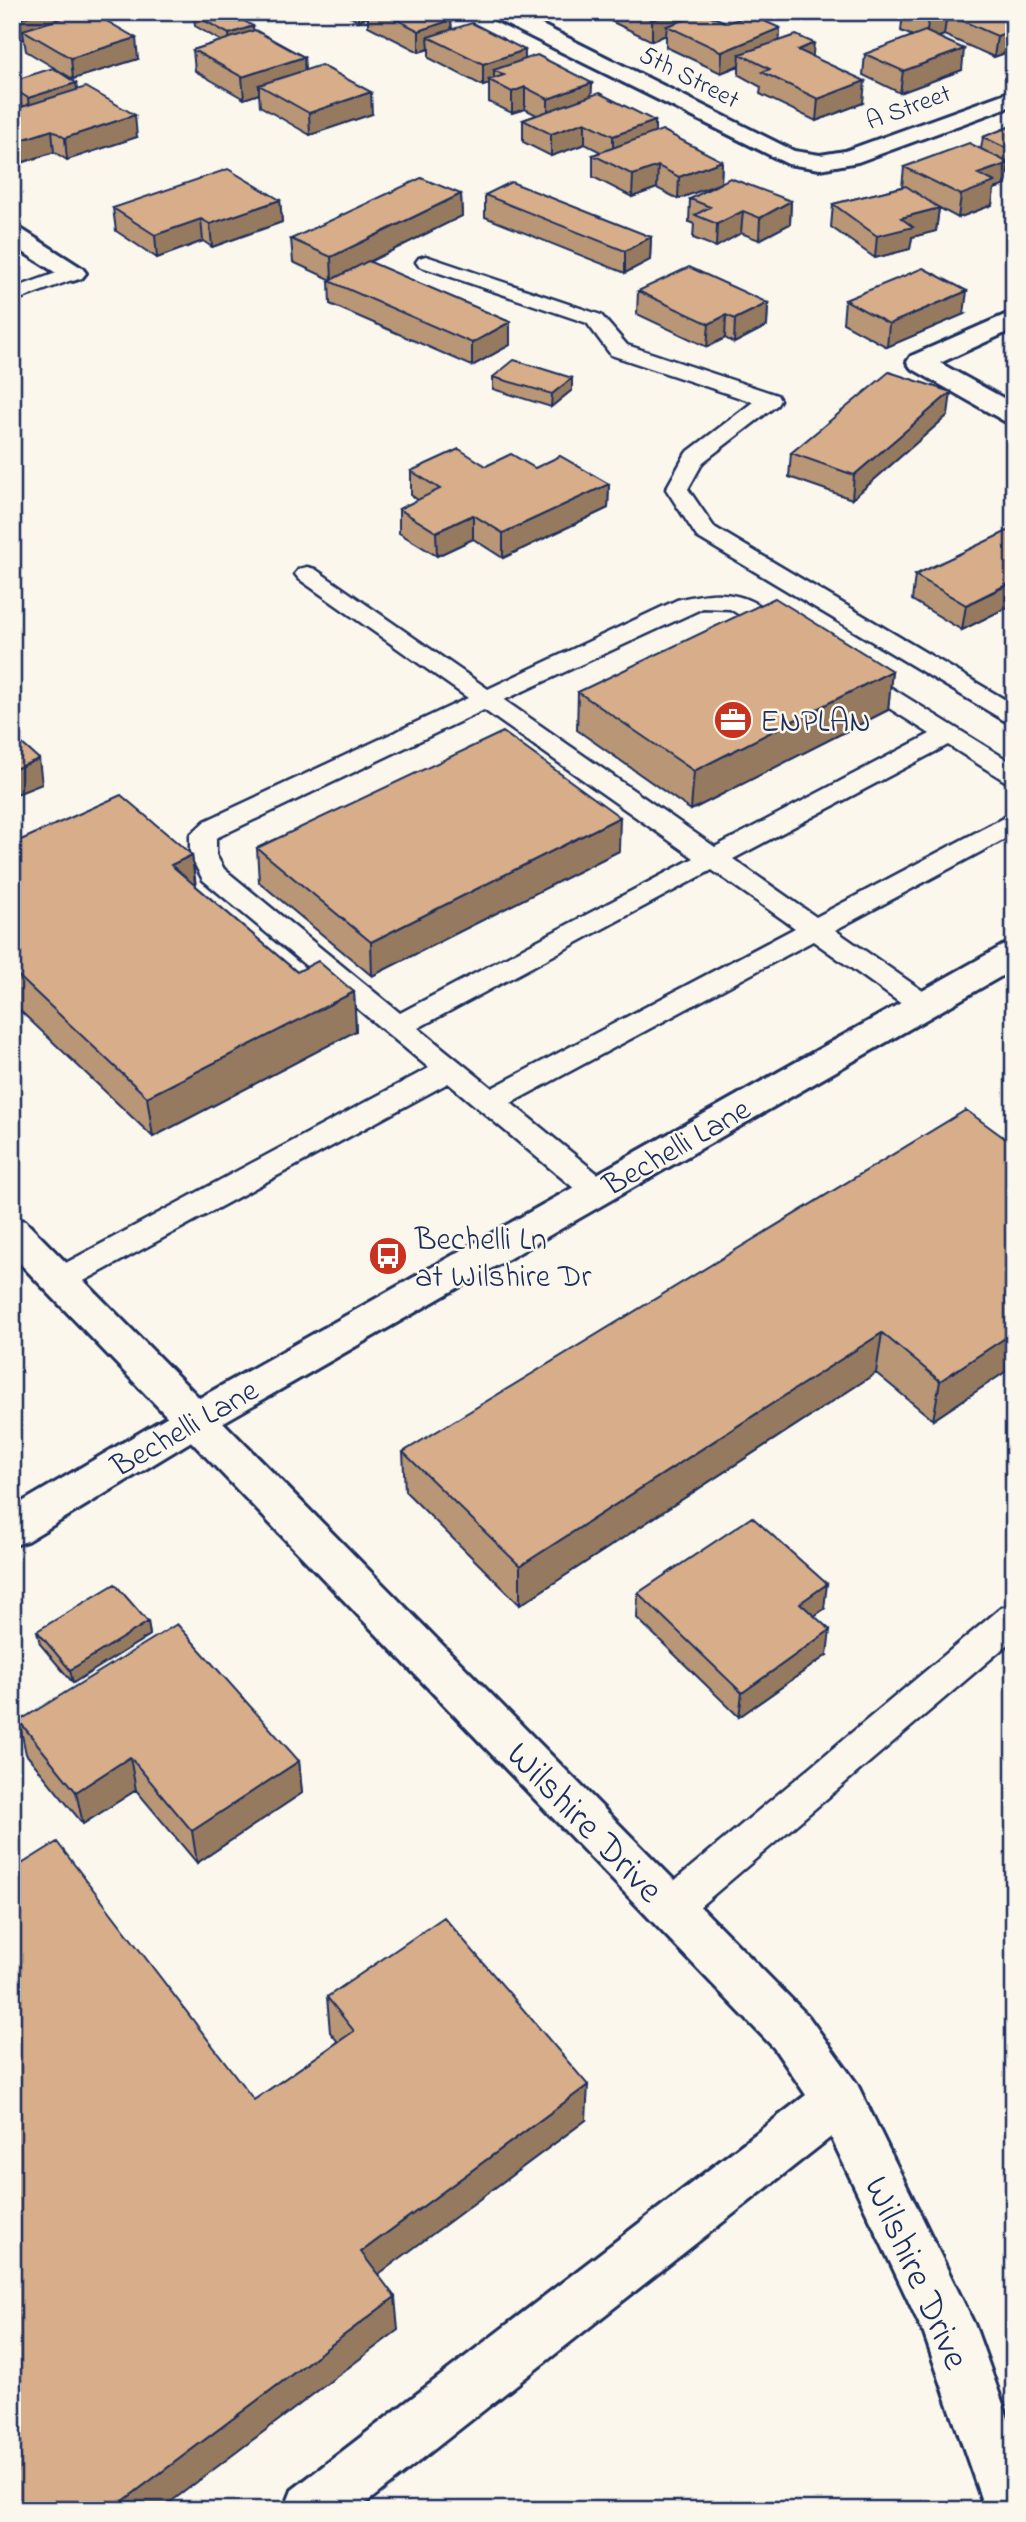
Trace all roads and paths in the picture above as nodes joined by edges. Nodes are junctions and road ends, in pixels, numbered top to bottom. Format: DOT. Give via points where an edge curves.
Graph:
graph roads {
  1 [pos="499,12"];
  2 [pos="1014,97"];
  3 [pos="820,162"];
  4 [pos="12,234"];
  5 [pos="426,262"];
  6 [pos="73,273"];
  7 [pos="12,296"];
  8 [pos="1014,319"];
  9 [pos="1014,415"];
  10 [pos="307,574"];
  11 [pos="800,642"];
  12 [pos="835,663"];
  13 [pos="484,698"];
  14 [pos="1014,716"];
  15 [pos="949,734"];
  16 [pos="1014,775"];
  17 [pos="1014,823"];
  18 [pos="715,860"];
  19 [pos="815,930"];
  20 [pos="1014,954"];
  21 [pos="923,1005"];
  22 [pos="398,1026"];
  23 [pos="450,1069"];
  24 [pos="490,1102"];
  25 [pos="598,1191"];
  26 [pos="12,1231"];
  27 [pos="60,1280"];
  28 [pos="194,1420"];
  29 [pos="12,1529"];
  30 [pos="1014,1618"];
  31 [pos="670,1908"];
  32 [pos="839,2100"];
  33 [pos="312,2510"];
  34 [pos="1013,2510"];
  1 -- 3 [label="street, 5th Street" via="788,157"];
  2 -- 3 [label="street, A Street" via="850,157"];
  4 -- 6 [label="street"];
  5 -- 14 [label="lane" via="594,318 619,350 769,400 694,458 677,489 705,532"];
  6 -- 7 [label="lane"];
  8 -- 9 [label="street" via="920,362"];
  10 -- 13 [label="lane"];
  11 -- 13 [label="lane" via="743,606 725,598 706,599"];
  12 -- 15 [label="lane"];
  13 -- 18 [label="lane"];
  13 -- 22 [label="lane" via="203,835 203,855 213,874"];
  15 -- 16 [label="lane"];
  15 -- 18 [label="lane"];
  17 -- 19 [label="lane"];
  18 -- 19 [label="lane"];
  18 -- 22 [label="lane"];
  19 -- 21 [label="lane"];
  19 -- 24 [label="lane"];
  20 -- 21 [label="street, Bechelli Lane"];
  21 -- 25 [label="street, Bechelli Lane"];
  22 -- 23 [label="lane"];
  23 -- 24 [label="lane"];
  23 -- 27 [label="lane"];
  24 -- 25 [label="lane"];
  25 -- 28 [label="street, Bechelli Lane"];
  26 -- 27 [label="street, Wilshire Drive"];
  27 -- 28 [label="street, Wilshire Drive"];
  28 -- 29 [label="street, Bechelli Lane"];
  28 -- 31 [label="street, Wilshire Drive"];
  30 -- 31 [label="lane"];
  31 -- 32 [label="street, Wilshire Drive" via="791,2032"];
  32 -- 33 [label="street"];
  32 -- 34 [label="street, Wilshire Drive" via="948,2326"];
}
